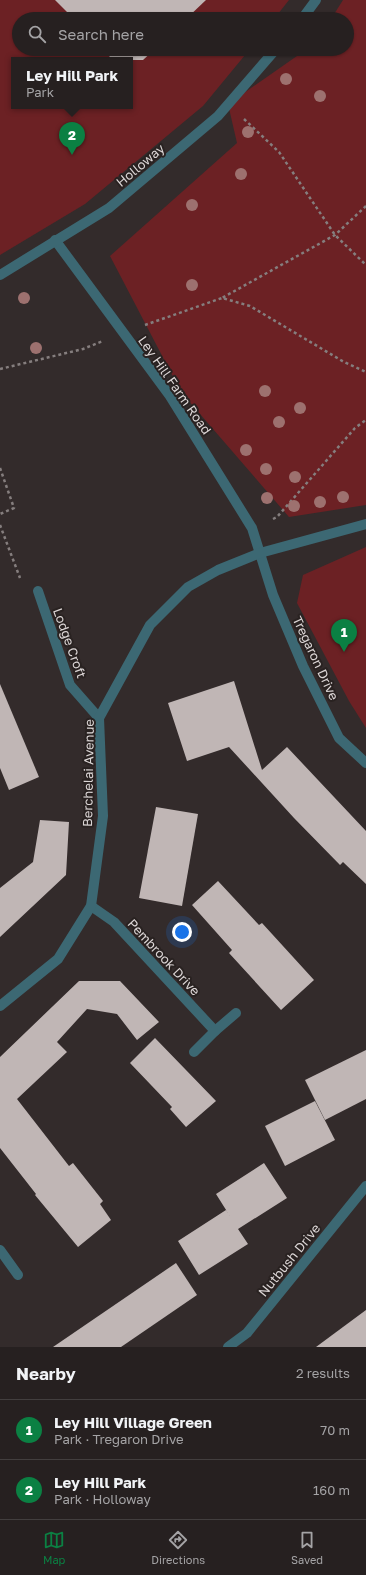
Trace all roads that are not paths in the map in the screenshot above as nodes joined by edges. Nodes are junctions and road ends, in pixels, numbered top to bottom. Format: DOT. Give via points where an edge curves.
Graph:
graph roads {
  1 [pos="316,0"];
  2 [pos="307,12"];
  3 [pos="270,56"];
  4 [pos="56,240"];
  5 [pos="0,275"];
  6 [pos="366,524"];
  7 [pos="260,552"];
  8 [pos="38,590"];
  9 [pos="99,718"];
  10 [pos="366,763"];
  11 [pos="91,906"];
  12 [pos="0,1006"];
  13 [pos="236,1013"];
  14 [pos="215,1031"];
  15 [pos="194,1052"];
  16 [pos="366,1186"];
  17 [pos="0,1250"];
  18 [pos="18,1275"];
  19 [pos="228,1347"];
  1 -- 2 [label="street"];
  3 -- 4 [label="street, Holloway" via="218,116 109,208"];
  4 -- 5 [label="street, Holloway"];
  4 -- 7 [label="street, Ley Hill Farm Road" via="170,396 252,528"];
  6 -- 7 [label="street, Berchelai Avenue"];
  7 -- 9 [label="street, Berchelai Avenue" via="194,583 168,605 150,625"];
  7 -- 10 [label="street, Tregaron Drive" via="273,595 303,666 339,738"];
  8 -- 9 [label="street, Lodge Croft" via="70,685"];
  9 -- 11 [label="street, Berchelai Avenue" via="103,816"];
  11 -- 12 [label="street, Berchelai Avenue" via="58,959"];
  11 -- 14 [label="street, Pembrook Drive" via="114,922"];
  13 -- 14 [label="street"];
  14 -- 15 [label="street"];
  16 -- 19 [label="street, Nutbush Drive" via="247,1333"];
  17 -- 18 [label="street"];
}
